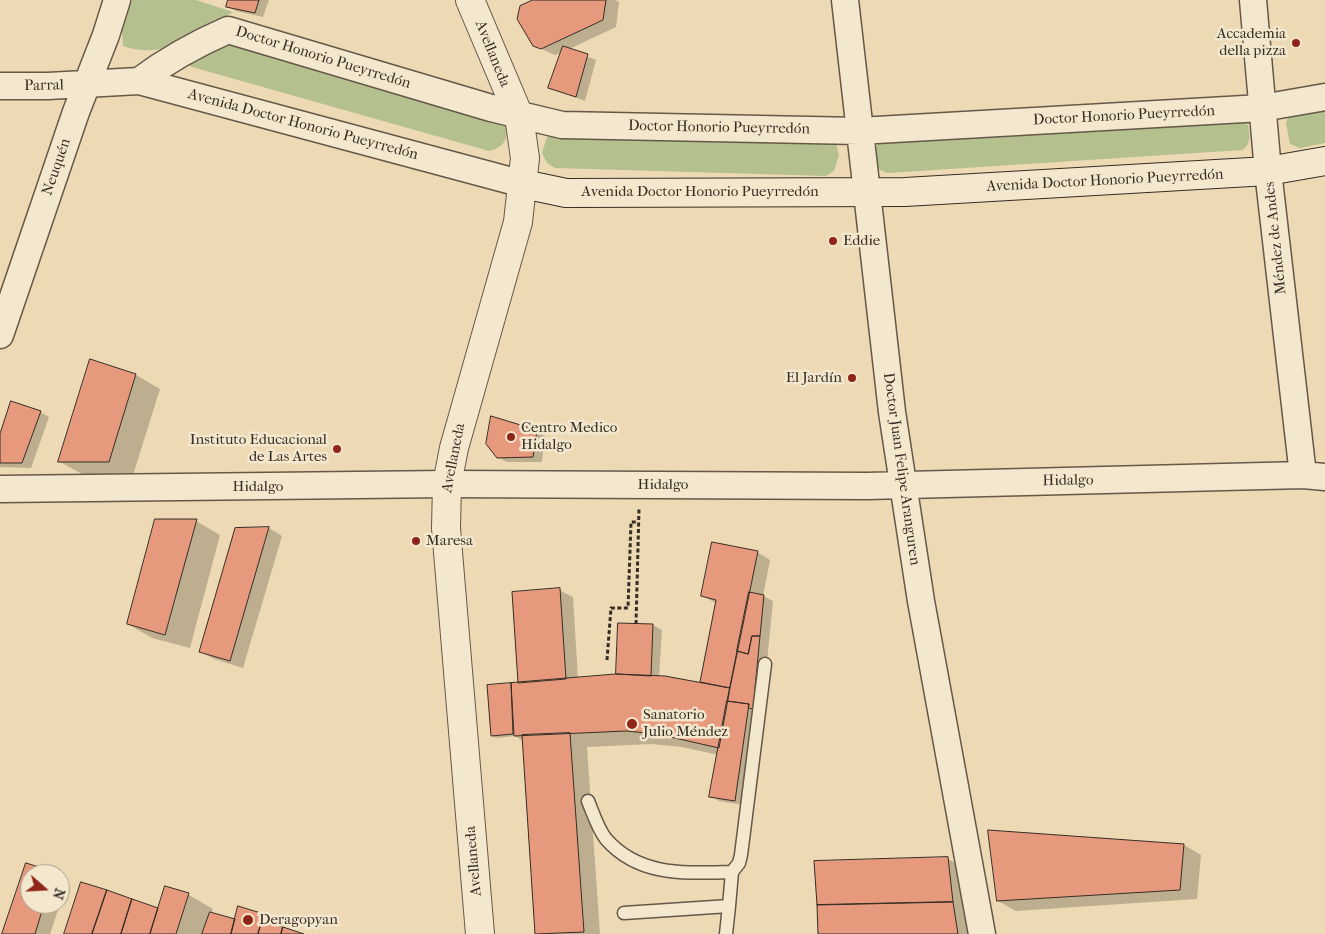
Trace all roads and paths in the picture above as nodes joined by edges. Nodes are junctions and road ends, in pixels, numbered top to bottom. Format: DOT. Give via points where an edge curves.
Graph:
graph roads {
  1 [pos="117,0"];
  2 [pos="470,0"];
  3 [pos="845,0"];
  4 [pos="1252,0"];
  5 [pos="139,81"];
  6 [pos="88,85"];
  7 [pos="0,86"];
  8 [pos="1325,97"];
  9 [pos="1262,108"];
  10 [pos="519,116"];
  11 [pos="859,130"];
  12 [pos="1325,161"];
  13 [pos="1268,171"];
  14 [pos="523,184"];
  15 [pos="866,192"];
  16 [pos="0,335"];
  17 [pos="1314,476"];
  18 [pos="446,484"];
  19 [pos="639,485"];
  20 [pos="903,485"];
  21 [pos="0,489"];
  22 [pos="638,522"];
  23 [pos="636,624"];
  24 [pos="607,660"];
  25 [pos="765,664"];
  26 [pos="588,801"];
  27 [pos="732,872"];
  28 [pos="729,906"];
  29 [pos="624,913"];
  30 [pos="480,934"];
  31 [pos="726,934"];
  32 [pos="982,934"];
  1 -- 6 [label="street, Neuquén"];
  2 -- 10 [label="street, Avellaneda"];
  3 -- 11 [label="street, Doctor Juan Felipe Aranguren"];
  4 -- 9 [label="street, Méndez de Andes"];
  5 -- 6 [label="street, Avenida Doctor Honorio Pueyrredón"];
  5 -- 10 [label="street, Doctor Honorio Pueyrredón" via="164,62 228,30"];
  5 -- 14 [label="street, Avenida Doctor Honorio Pueyrredón"];
  6 -- 7 [label="street, Parral"];
  6 -- 16 [label="street, Neuquén"];
  8 -- 9 [label="street, Doctor Honorio Pueyrredón"];
  9 -- 11 [label="street, Doctor Honorio Pueyrredón"];
  9 -- 13 [label="street, Méndez de Andes"];
  10 -- 11 [label="street, Doctor Honorio Pueyrredón" via="562,125"];
  10 -- 14 [label="street, Avellaneda" via="525,158"];
  11 -- 15 [label="street, Doctor Juan Felipe Aranguren"];
  12 -- 13 [label="street, Avenida Doctor Honorio Pueyrredón"];
  13 -- 15 [label="street, Avenida Doctor Honorio Pueyrredón"];
  13 -- 17 [label="street, Méndez de Andes"];
  14 -- 15 [label="street, Avenida Doctor Honorio Pueyrredón" via="566,192"];
  14 -- 18 [label="street, Avellaneda" via="518,222"];
  15 -- 20 [label="street, Doctor Juan Felipe Aranguren"];
  17 -- 20 [label="street, Hidalgo"];
  18 -- 19 [label="street, Hidalgo"];
  18 -- 21 [label="street, Hidalgo"];
  18 -- 30 [label="street, Avellaneda" via="446,528"];
  19 -- 20 [label="street, Hidalgo"];
  19 -- 22 [label="path"];
  20 -- 32 [label="street, Doctor Juan Felipe Aranguren"];
  22 -- 23 [label="path"];
  22 -- 24 [label="path" via="631,522 628,608 612,608"];
  25 -- 27 [label="lane" via="741,855"];
  26 -- 27 [label="lane" via="605,838 626,858 667,872"];
  27 -- 28 [label="lane"];
  28 -- 29 [label="lane"];
  28 -- 31 [label="lane"];
}
